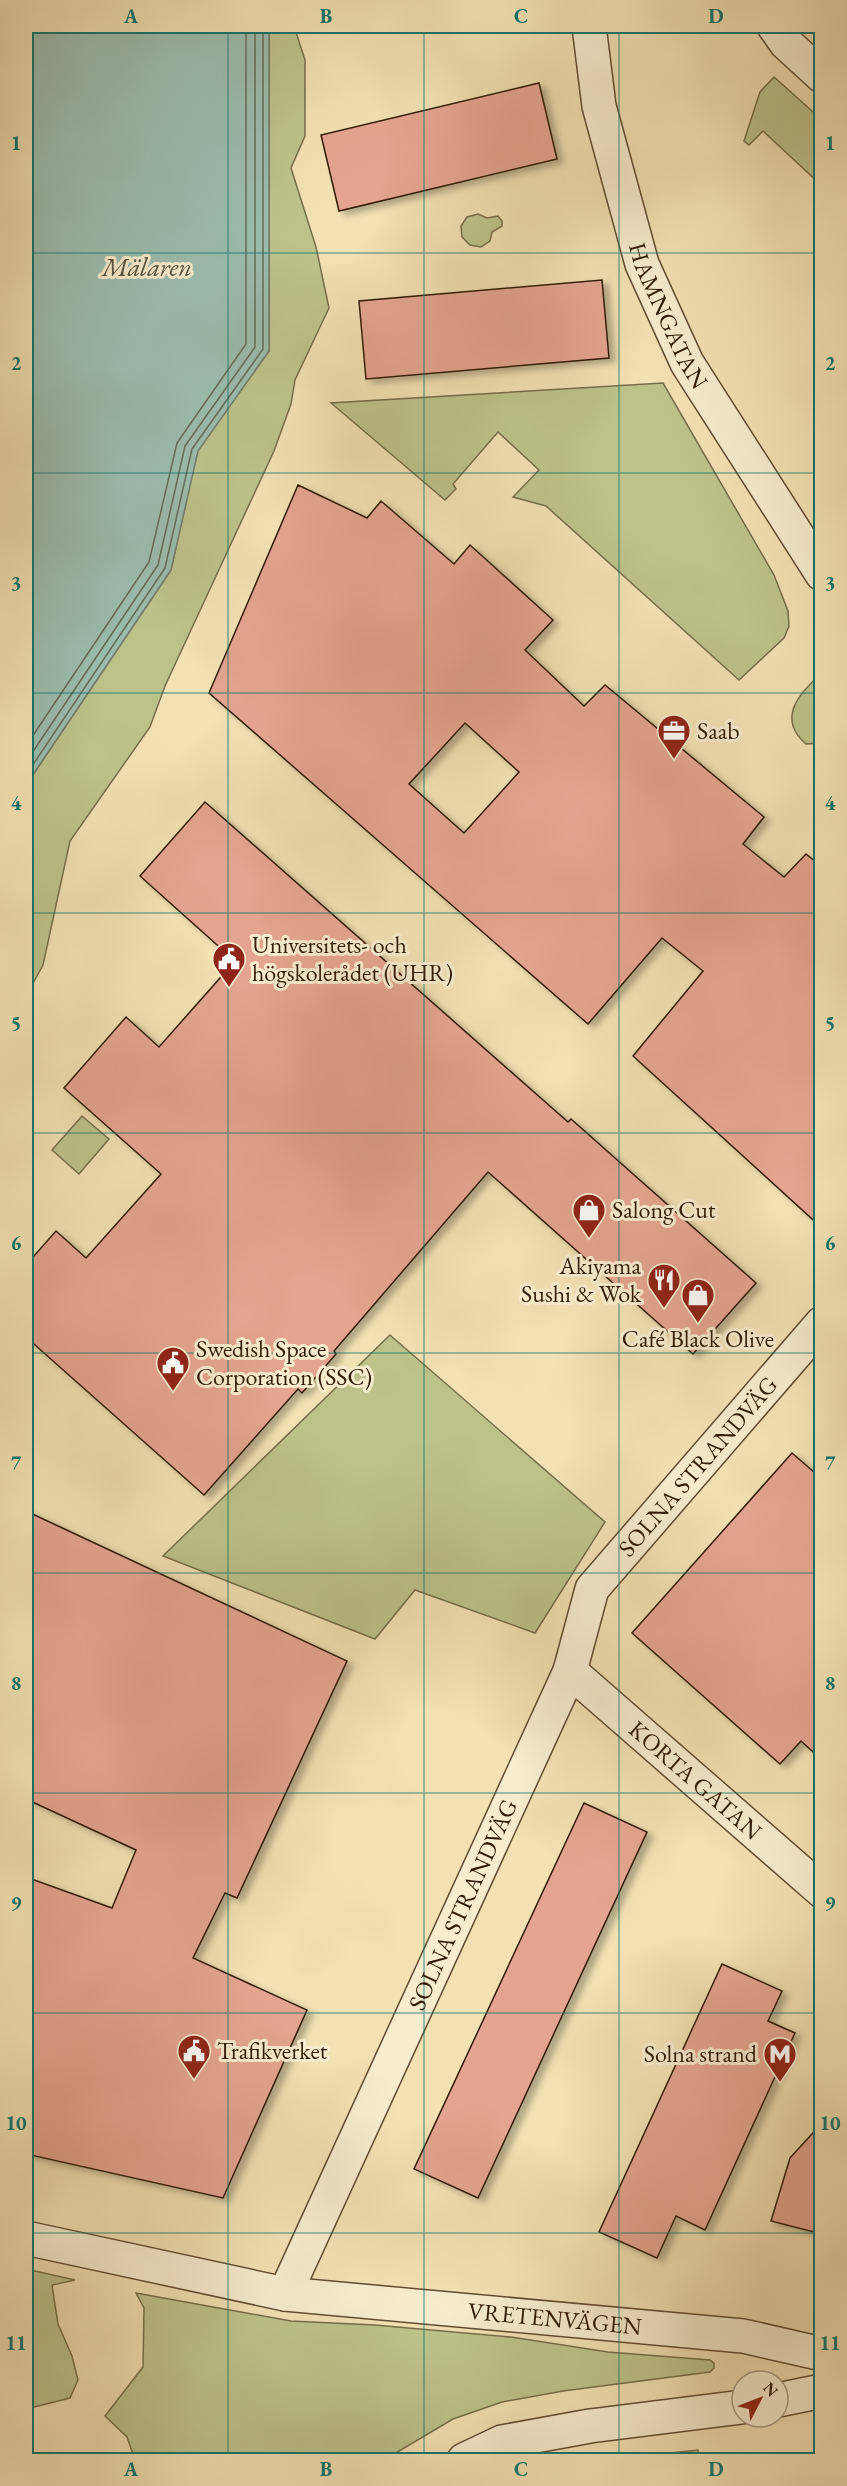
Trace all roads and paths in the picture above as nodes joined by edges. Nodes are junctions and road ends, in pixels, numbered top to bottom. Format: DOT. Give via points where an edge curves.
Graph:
graph roads {
  1 [pos="589,26"];
  2 [pos="774,26"];
  3 [pos="822,76"];
  4 [pos="822,574"];
  5 [pos="822,1323"];
  6 [pos="570,1671"];
  7 [pos="822,1891"];
  8 [pos="26,2238"];
  9 [pos="285,2294"];
  10 [pos="822,2354"];
  11 [pos="822,2391"];
  12 [pos="790,2398"];
  13 [pos="730,2409"];
  14 [pos="464,2460"];
  1 -- 4 [label="street, HAMNGATAN" via="599,106 642,264 687,363"];
  2 -- 3 [label="street" via="786,43"];
  5 -- 6 [label="street, SOLNA STRANDVÄG" via="592,1589"];
  6 -- 7 [label="street, KORTA GATAN"];
  6 -- 9 [label="street, SOLNA STRANDVÄG"];
  8 -- 9 [label="street"];
  9 -- 10 [label="street, VRETENVÄGEN" via="743,2336"];
  11 -- 12 [label="street"];
  13 -- 14 [label="street" via="502,2442"];
}
